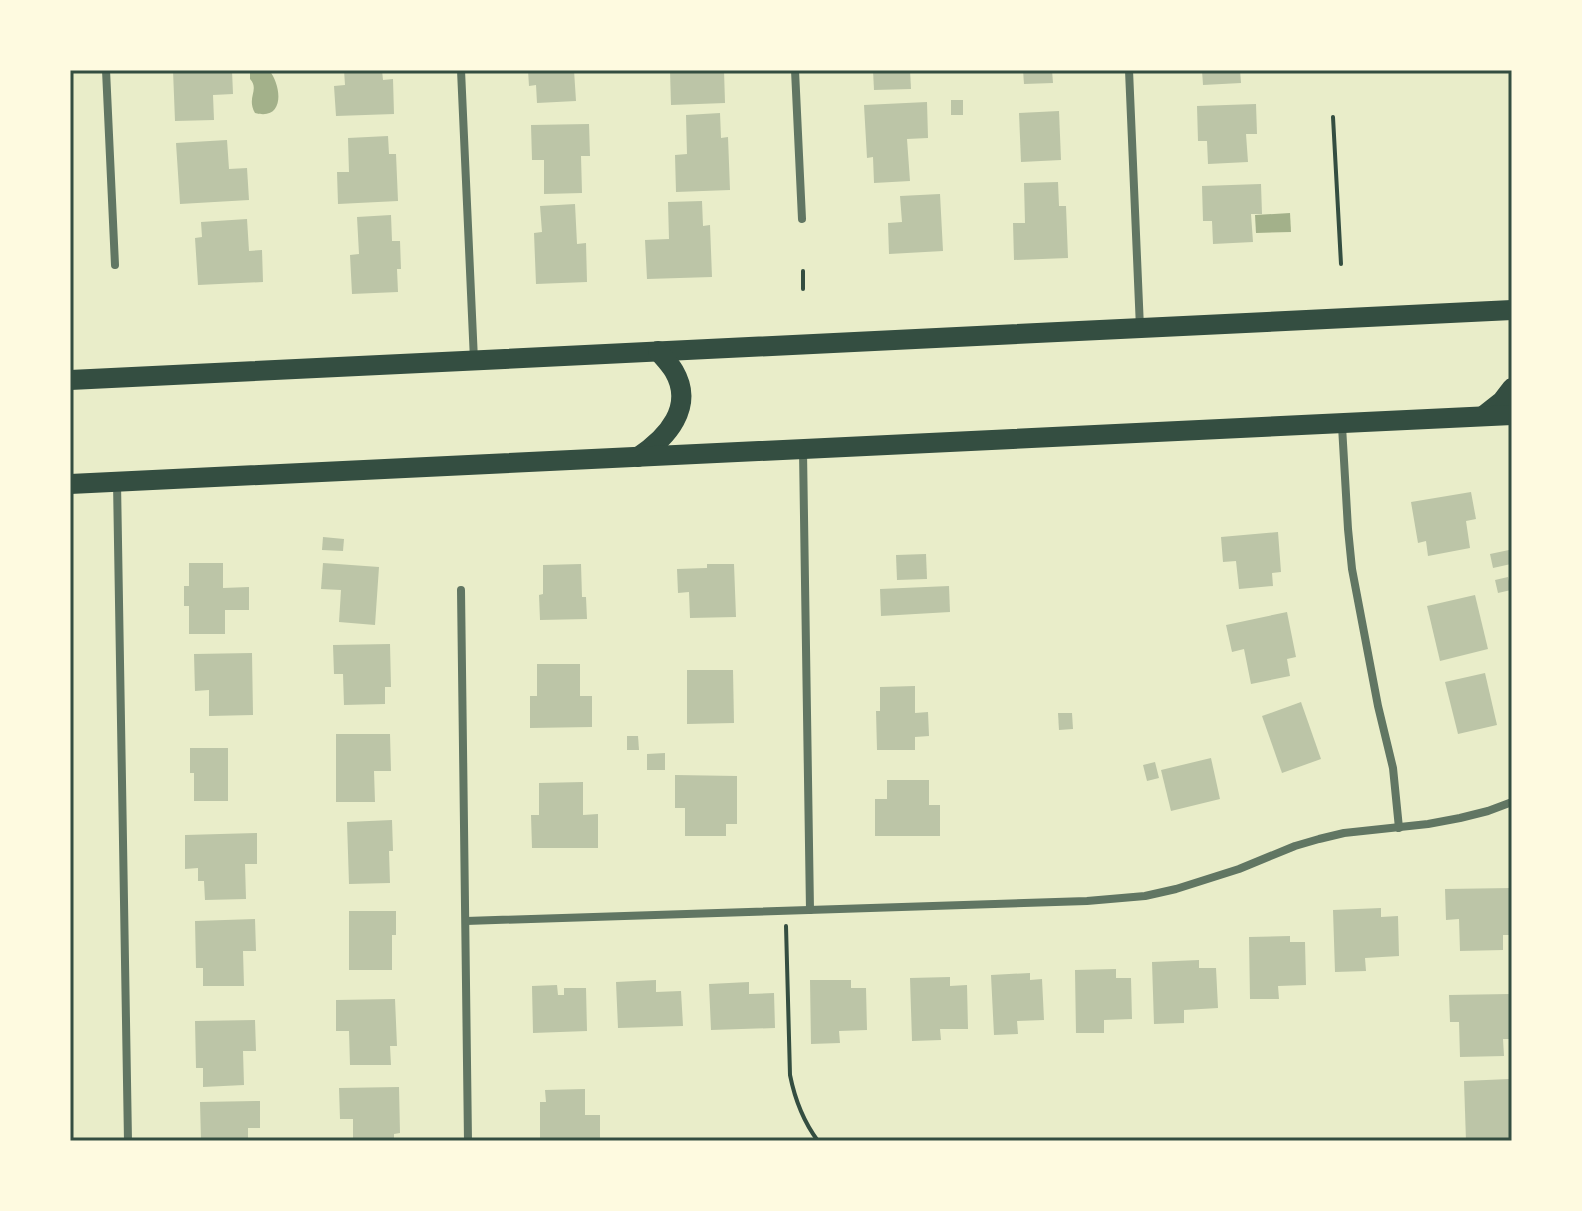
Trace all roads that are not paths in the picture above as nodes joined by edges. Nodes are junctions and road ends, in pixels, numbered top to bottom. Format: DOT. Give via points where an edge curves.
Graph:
graph roads {
  1 [pos="106,70"];
  2 [pos="461,70"];
  3 [pos="795,70"];
  4 [pos="1129,70"];
  5 [pos="802,219"];
  6 [pos="115,265"];
  7 [pos="1511,313"];
  8 [pos="1140,328"];
  9 [pos="658,351"];
  10 [pos="474,361"];
  11 [pos="70,380"];
  12 [pos="1512,388"];
  13 [pos="1512,415"];
  14 [pos="1483,416"];
  15 [pos="1342,423"];
  16 [pos="802,449"];
  17 [pos="638,457"];
  18 [pos="117,482"];
  19 [pos="70,484"];
  20 [pos="461,590"];
  21 [pos="1512,802"];
  22 [pos="1399,828"];
  23 [pos="810,910"];
  24 [pos="466,921"];
  25 [pos="128,1141"];
  26 [pos="468,1141"];
  1 -- 6 [label="street"];
  2 -- 10 [label="street"];
  3 -- 5 [label="street"];
  4 -- 8 [label="street"];
  7 -- 8 [label="main road"];
  8 -- 9 [label="main road"];
  9 -- 10 [label="main road"];
  9 -- 17 [label="main road" via="679,380 680,407 668,432"];
  10 -- 11 [label="main road"];
  12 -- 14 [label="main road"];
  13 -- 14 [label="main road"];
  14 -- 15 [label="main road"];
  15 -- 16 [label="main road"];
  15 -- 22 [label="street" via="1352,569 1393,768"];
  16 -- 17 [label="main road"];
  16 -- 23 [label="street"];
  17 -- 18 [label="main road"];
  18 -- 19 [label="main road"];
  18 -- 25 [label="street"];
  20 -- 24 [label="street"];
  21 -- 22 [label="street"];
  22 -- 23 [label="street" via="1319,839 1207,880 1145,896"];
  23 -- 24 [label="street"];
  24 -- 26 [label="street"];
}
